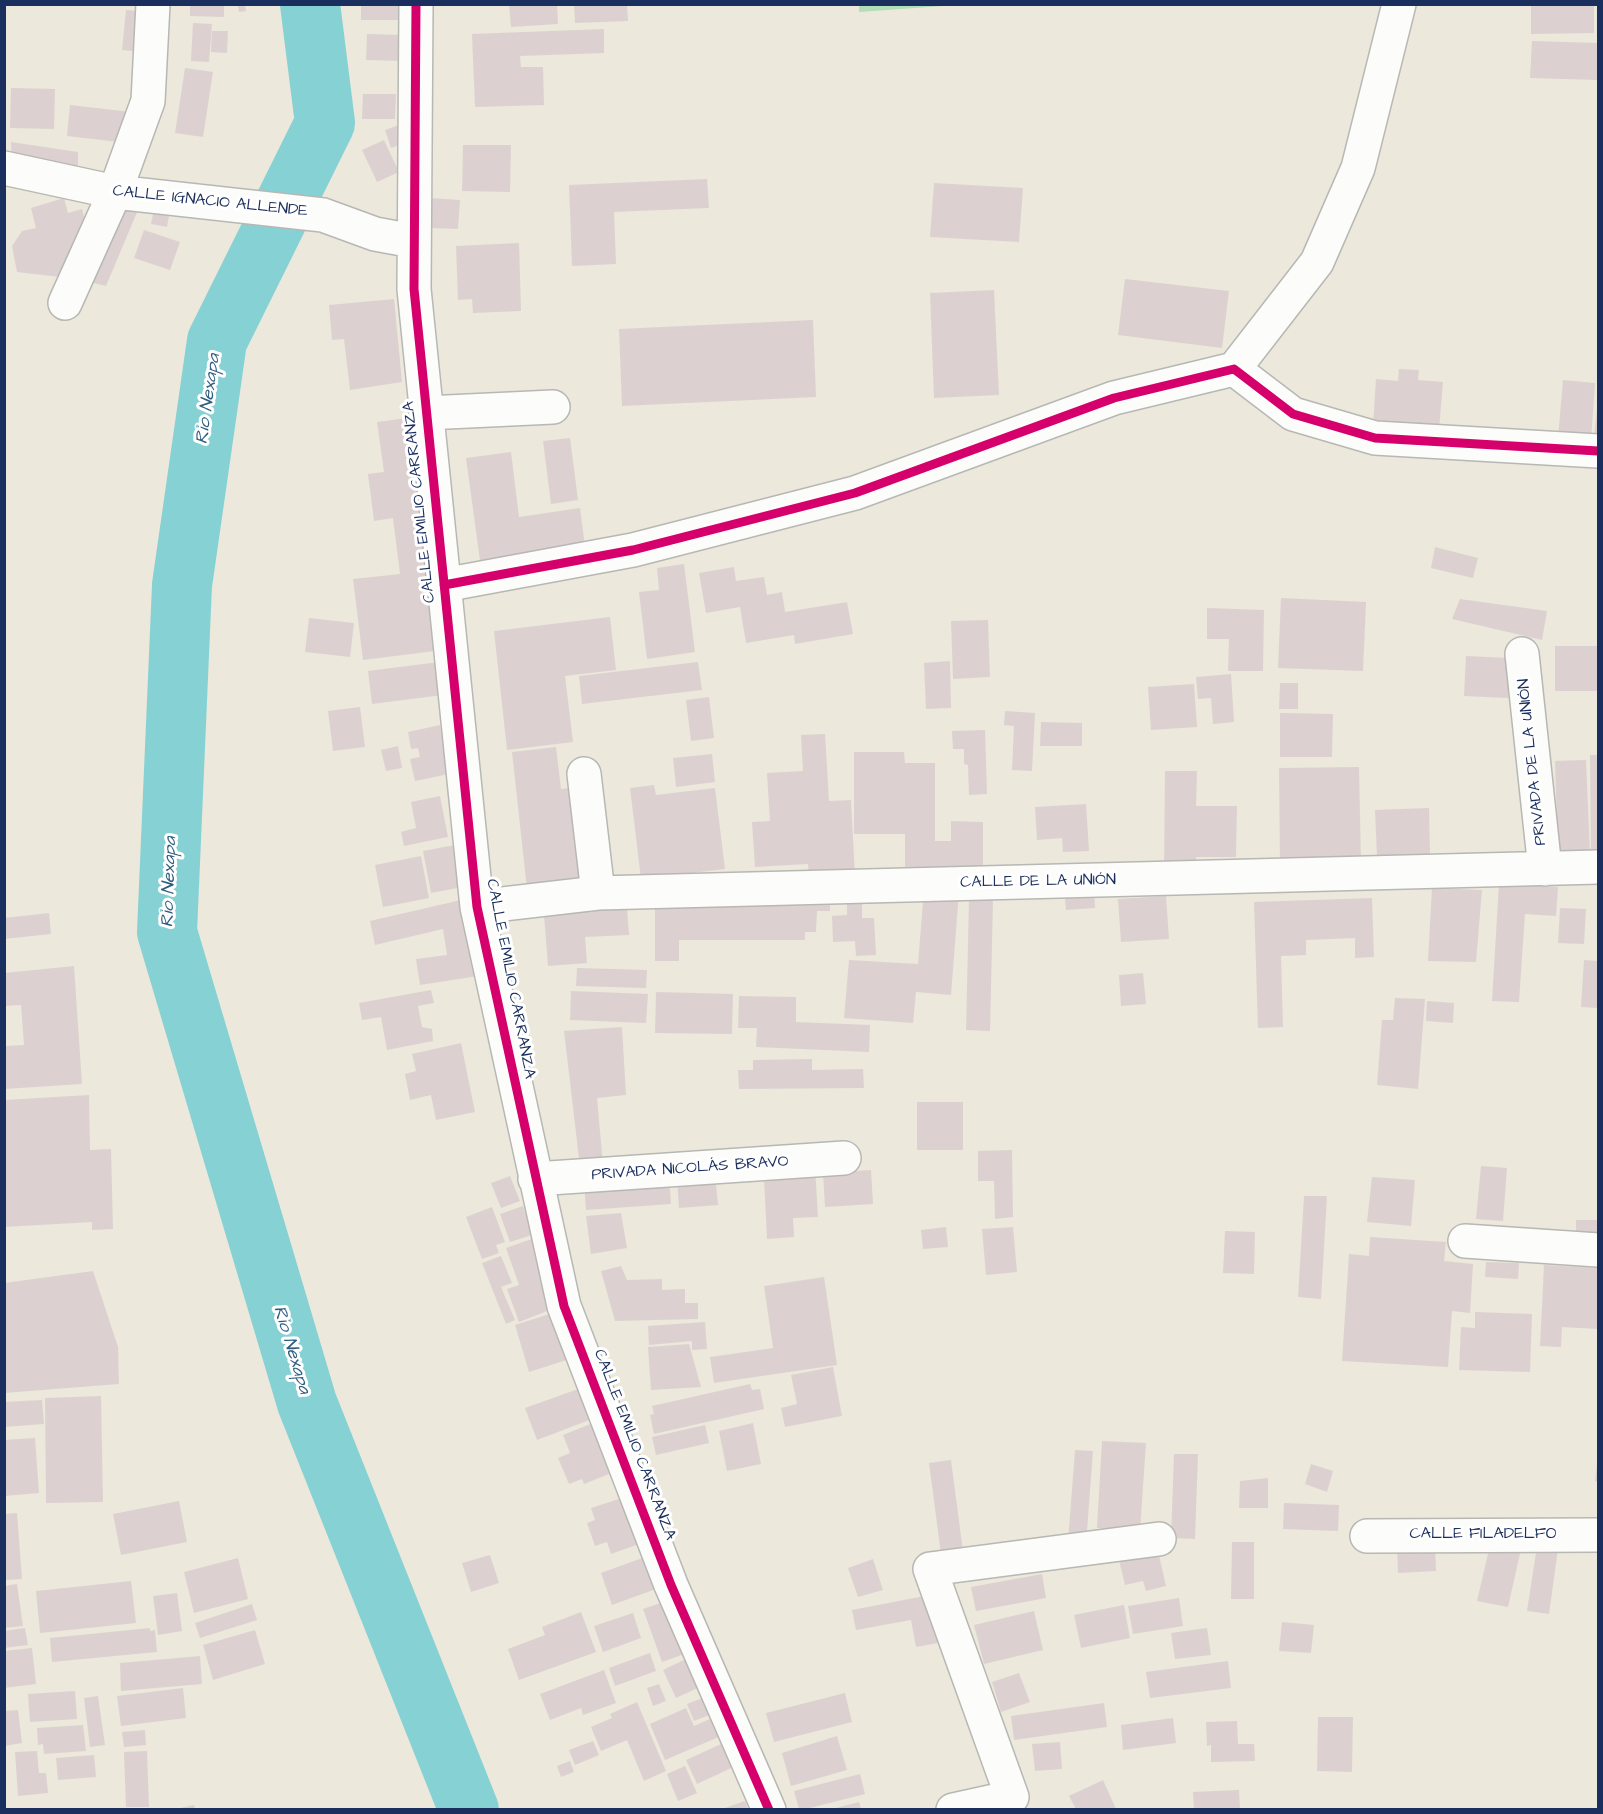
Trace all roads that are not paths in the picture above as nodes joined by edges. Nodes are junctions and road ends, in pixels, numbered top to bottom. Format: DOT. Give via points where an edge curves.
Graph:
graph roads {
  1 [pos="153,4"];
  2 [pos="416,4"];
  3 [pos="1399,4"];
  4 [pos="4,168"];
  5 [pos="115,192"];
  6 [pos="413,241"];
  7 [pos="65,303"];
  8 [pos="1234,369"];
  9 [pos="553,407"];
  10 [pos="426,413"];
  11 [pos="1599,451"];
  12 [pos="444,585"];
  13 [pos="1522,654"];
  14 [pos="584,774"];
  15 [pos="1599,867"];
  16 [pos="1545,869"];
  17 [pos="598,892"];
  18 [pos="477,907"];
  19 [pos="844,1158"];
  20 [pos="535,1179"];
  21 [pos="1465,1241"];
  22 [pos="1599,1250"];
  23 [pos="1599,1535"];
  24 [pos="1367,1536"];
  25 [pos="1159,1539"];
  26 [pos="769,1809"];
  27 [pos="953,1809"];
  1 -- 5 [label="street" via="148,101"];
  2 -- 6 [label="street, CALLE EMILIO CARRANZA"];
  3 -- 8 [label="street" via="1358,168 1317,262"];
  4 -- 5 [label="street, CALLE IGNACIO ALLENDE"];
  5 -- 6 [label="street, CALLE IGNACIO ALLENDE" via="323,215 375,234"];
  5 -- 7 [label="street"];
  6 -- 10 [label="street, CALLE EMILIO CARRANZA"];
  8 -- 11 [label="street" via="1293,414 1375,438"];
  8 -- 12 [label="street" via="1114,398 855,494 633,550"];
  9 -- 10 [label="street"];
  10 -- 12 [label="street, CALLE EMILIO CARRANZA"];
  12 -- 18 [label="street, CALLE EMILIO CARRANZA"];
  13 -- 16 [label="street, PRIVADA DE LA UNIÓN"];
  14 -- 17 [label="street"];
  15 -- 16 [label="street, CALLE DE LA UNIÓN"];
  16 -- 17 [label="street, CALLE DE LA UNIÓN"];
  17 -- 18 [label="street, CALLE DE LA UNIÓN"];
  18 -- 20 [label="street, CALLE EMILIO CARRANZA"];
  19 -- 20 [label="street, PRIVADA NICOLÁS BRAVO"];
  20 -- 26 [label="street, CALLE EMILIO CARRANZA" via="564,1306 671,1585"];
  21 -- 22 [label="street"];
  23 -- 24 [label="street, CALLE FILADELFO"];
  25 -- 27 [label="street" via="930,1569 1012,1797"];
}
